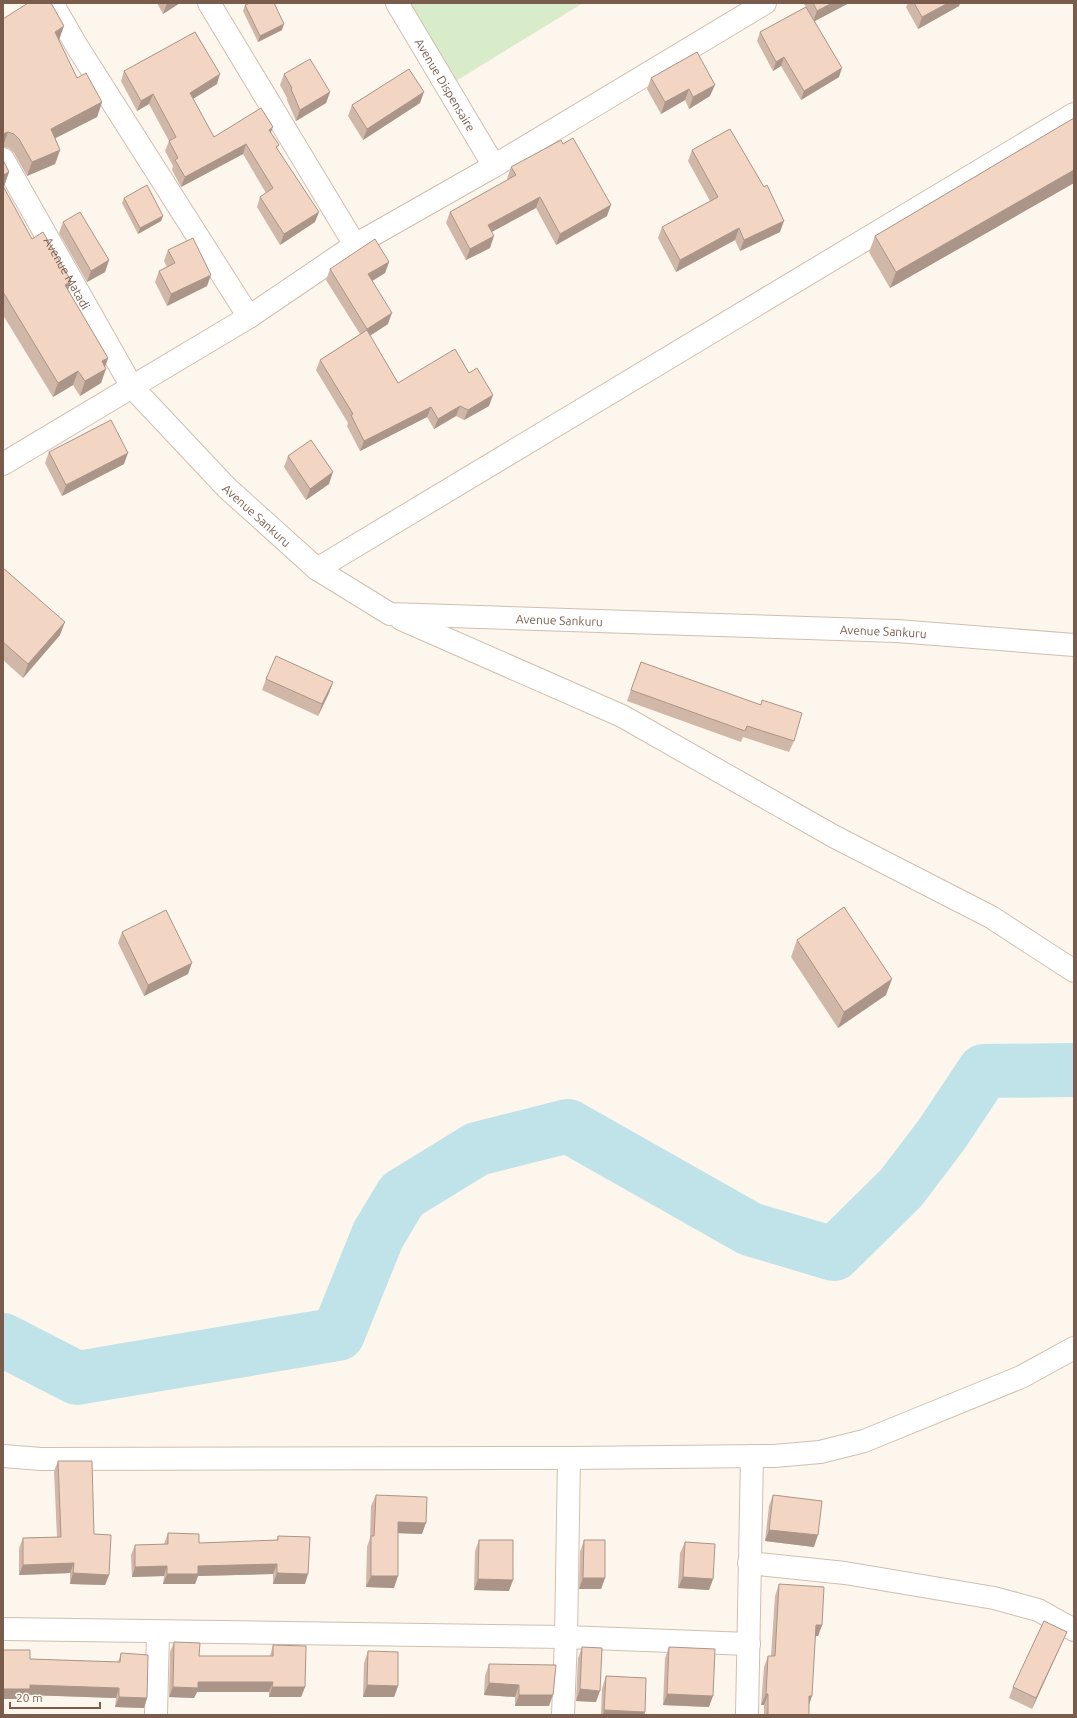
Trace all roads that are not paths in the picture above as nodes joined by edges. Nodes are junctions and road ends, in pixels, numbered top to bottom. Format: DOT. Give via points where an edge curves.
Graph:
graph roads {
  1 [pos="52,3"];
  2 [pos="209,3"];
  3 [pos="397,3"];
  4 [pos="765,3"];
  5 [pos="1074,114"];
  6 [pos="3,160"];
  7 [pos="494,166"];
  8 [pos="356,245"];
  9 [pos="249,317"];
  10 [pos="132,387"];
  11 [pos="3,464"];
  12 [pos="317,569"];
  13 [pos="390,614"];
  14 [pos="1074,645"];
  15 [pos="1074,971"];
  16 [pos="1074,1348"];
  17 [pos="3,1456"];
  18 [pos="752,1456"];
  19 [pos="569,1458"];
  20 [pos="749,1562"];
  21 [pos="1038,1610"];
  22 [pos="1074,1620"];
  23 [pos="3,1629"];
  24 [pos="1074,1630"];
  25 [pos="158,1632"];
  26 [pos="566,1637"];
  27 [pos="749,1644"];
  28 [pos="156,1715"];
  29 [pos="563,1715"];
  30 [pos="747,1715"];
  1 -- 9 [label="street"];
  2 -- 8 [label="street"];
  3 -- 7 [label="street, Avenue Dispensaire"];
  4 -- 7 [label="street"];
  5 -- 12 [label="street"];
  6 -- 10 [label="street, Avenue Matadi"];
  7 -- 8 [label="street"];
  8 -- 9 [label="street"];
  9 -- 10 [label="street"];
  10 -- 11 [label="street"];
  10 -- 12 [label="street, Avenue Sankuru" via="227,488"];
  12 -- 13 [label="street, Avenue Sankuru"];
  13 -- 14 [label="street, Avenue Sankuru" via="897,631"];
  13 -- 15 [label="street" via="622,716 835,837 991,917"];
  16 -- 18 [label="street" via="1021,1377 864,1441 820,1452"];
  17 -- 19 [label="street" via="41,1459"];
  18 -- 19 [label="street"];
  18 -- 20 [label="street"];
  19 -- 26 [label="street"];
  20 -- 21 [label="street" via="927,1586 994,1598"];
  20 -- 27 [label="street"];
  21 -- 22 [label="street"];
  21 -- 24 [label="street"];
  23 -- 25 [label="street"];
  25 -- 26 [label="street"];
  25 -- 28 [label="street"];
  26 -- 27 [label="street"];
  26 -- 29 [label="street"];
  27 -- 30 [label="street"];
}
